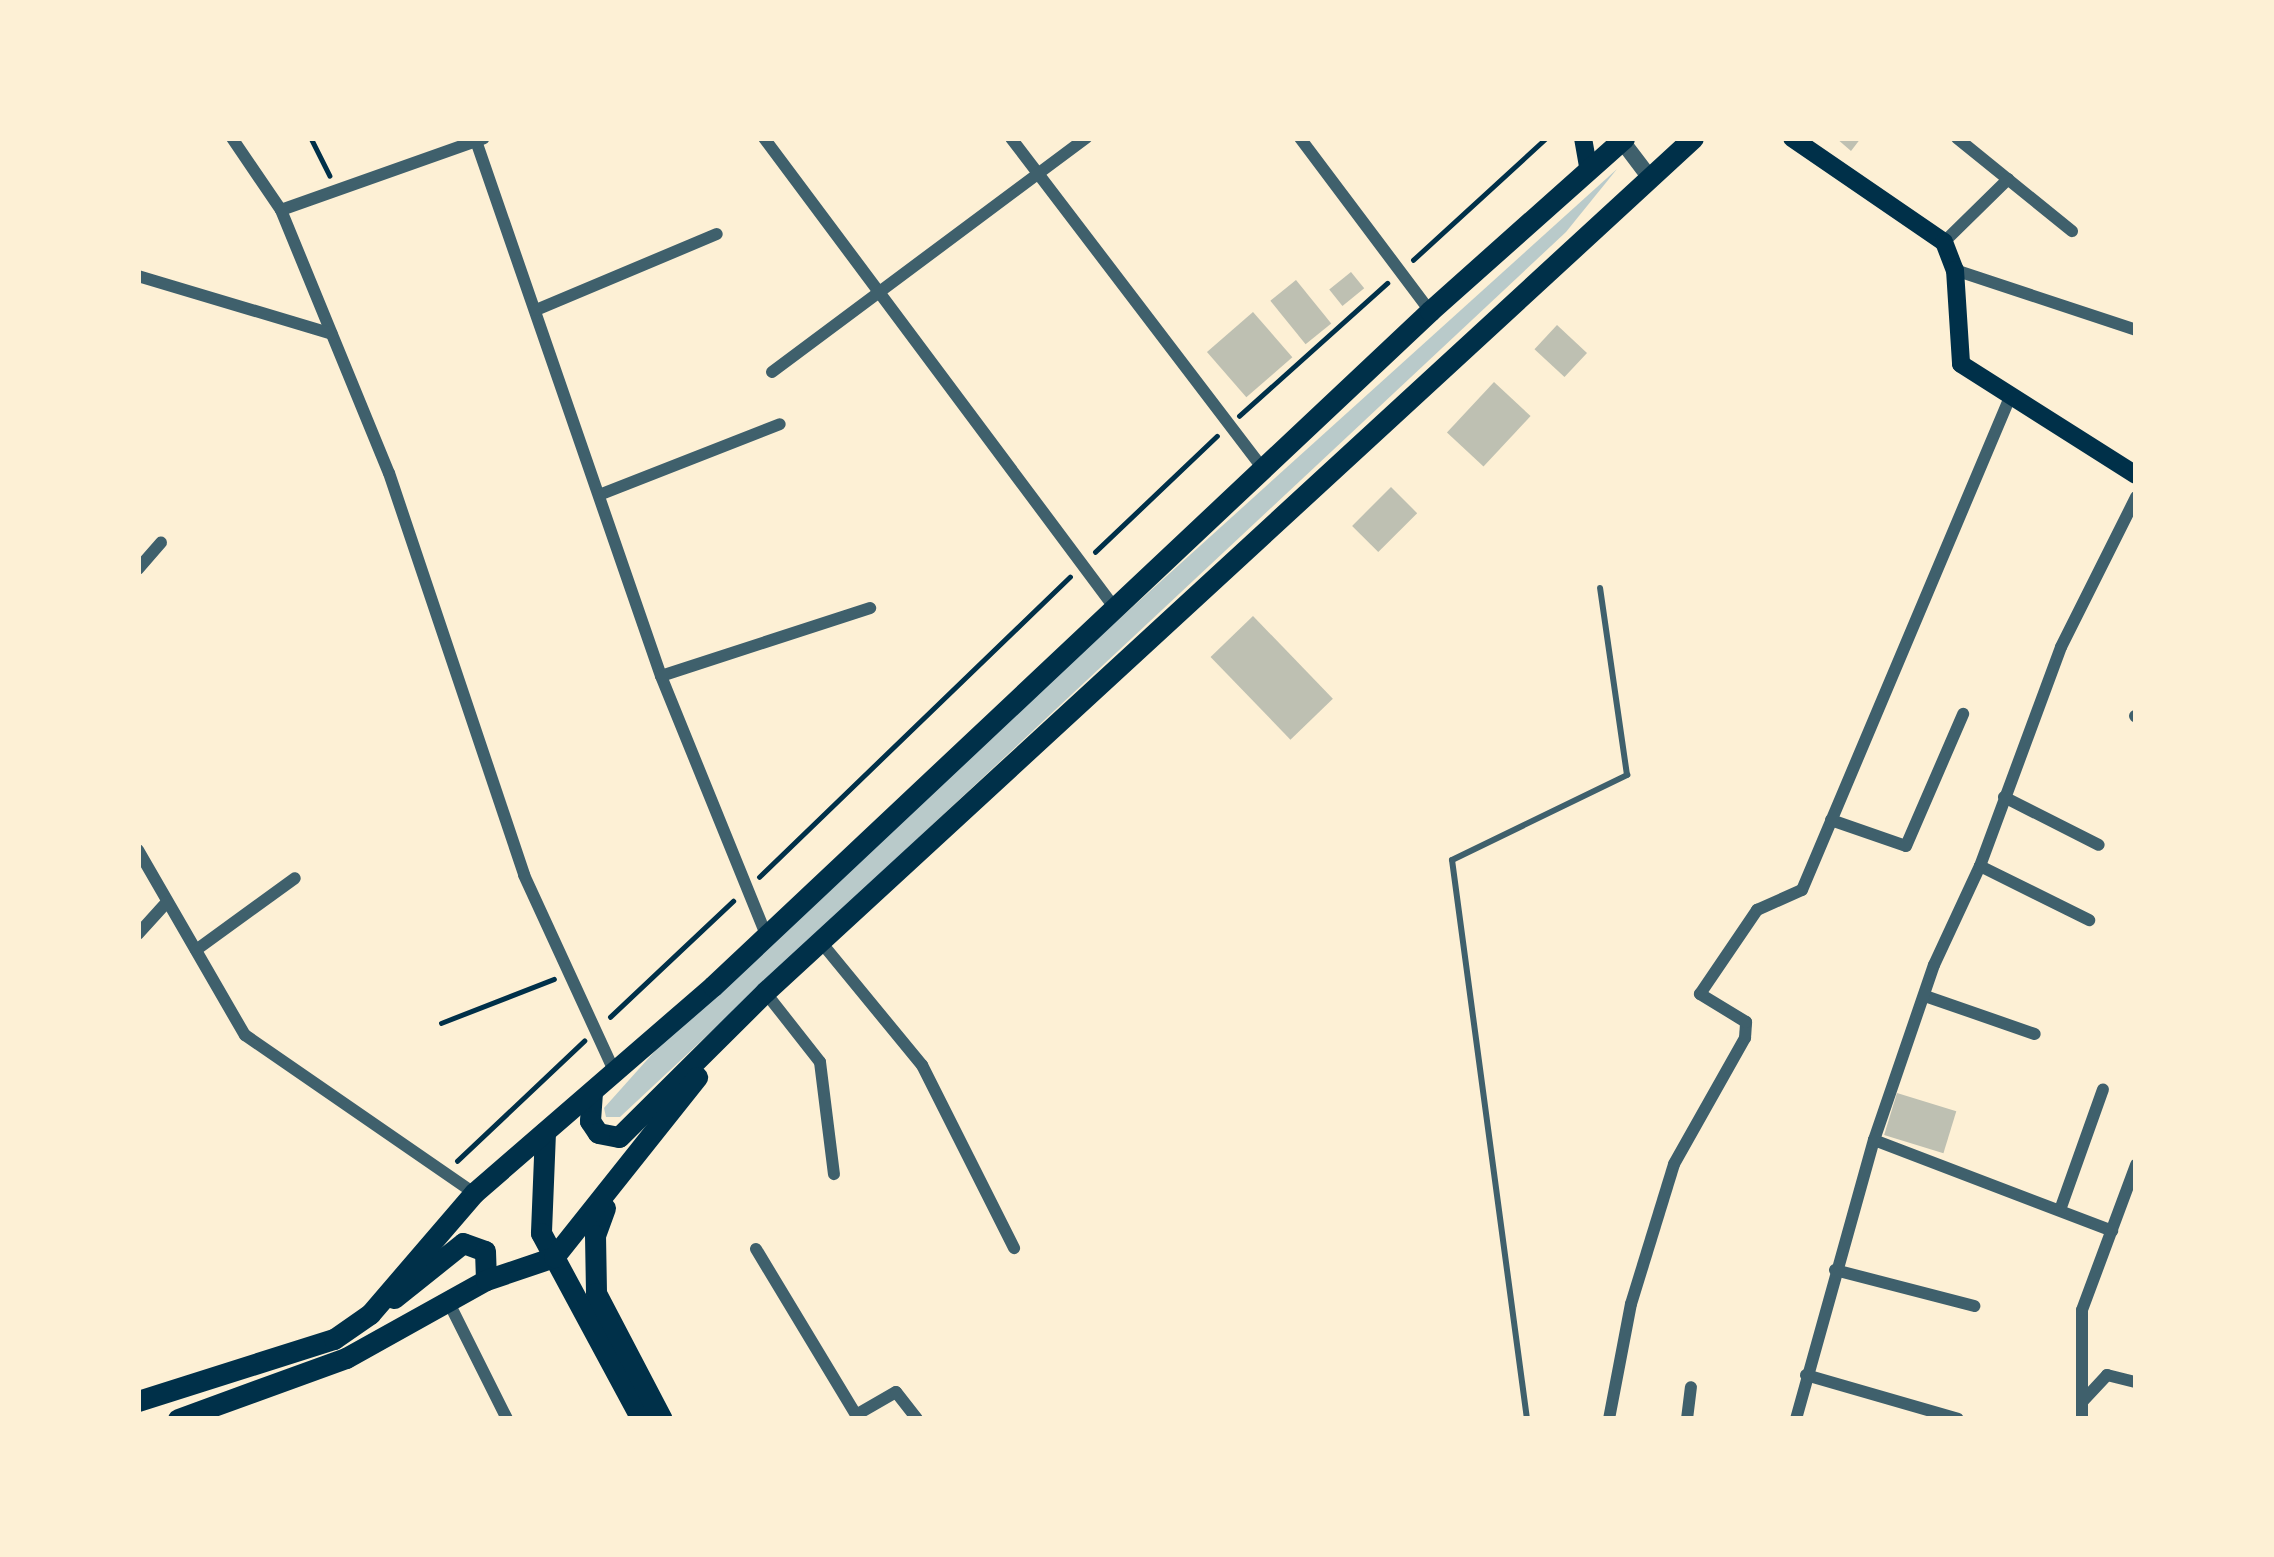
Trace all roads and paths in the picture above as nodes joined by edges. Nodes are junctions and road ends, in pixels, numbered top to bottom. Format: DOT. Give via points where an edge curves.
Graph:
graph roads {
  1 [pos="232,138"];
  2 [pos="311,138"];
  3 [pos="764,138"];
  4 [pos="1011,138"];
  5 [pos="1086,138"];
  6 [pos="1300,138"];
  7 [pos="1546,138"];
  8 [pos="1583,138"];
  9 [pos="1693,138"];
  10 [pos="1792,138"];
  11 [pos="1957,138"];
  12 [pos="479,139"];
  13 [pos="1622,139"];
  14 [pos="1589,171"];
  15 [pos="1038,174"];
  16 [pos="1650,178"];
  17 [pos="2008,179"];
  18 [pos="338,190"];
  19 [pos="281,210"];
  20 [pos="2072,231"];
  21 [pos="718,234"];
  22 [pos="1944,242"];
  23 [pos="1955,271"];
  24 [pos="1400,272"];
  25 [pos="138,276"];
  26 [pos="879,292"];
  27 [pos="536,310"];
  28 [pos="1430,311"];
  29 [pos="2136,330"];
  30 [pos="332,334"];
  31 [pos="772,372"];
  32 [pos="2010,397"];
  33 [pos="780,424"];
  34 [pos="1229,424"];
  35 [pos="1263,469"];
  36 [pos="2136,475"];
  37 [pos="599,495"];
  38 [pos="2136,497"];
  39 [pos="161,543"];
  40 [pos="1082,564"];
  41 [pos="138,569"];
  42 [pos="1600,588"];
  43 [pos="1114,607"];
  44 [pos="870,608"];
  45 [pos="661,676"];
  46 [pos="1963,714"];
  47 [pos="2004,797"];
  48 [pos="1832,820"];
  49 [pos="2099,845"];
  50 [pos="138,850"];
  51 [pos="1980,866"];
  52 [pos="295,878"];
  53 [pos="747,888"];
  54 [pos="167,902"];
  55 [pos="2089,920"];
  56 [pos="765,932"];
  57 [pos="138,934"];
  58 [pos="820,941"];
  59 [pos="196,950"];
  60 [pos="564,974"];
  61 [pos="765,992"];
  62 [pos="1925,996"];
  63 [pos="441,1023"];
  64 [pos="591,1034"];
  65 [pos="2035,1034"];
  66 [pos="614,1071"];
  67 [pos="2103,1089"];
  68 [pos="592,1092"];
  69 [pos="545,1132"];
  70 [pos="1874,1140"];
  71 [pos="2136,1165"];
  72 [pos="442,1174"];
  73 [pos="834,1174"];
  74 [pos="616,1179"];
  75 [pos="474,1192"];
  76 [pos="2060,1210"];
  77 [pos="2112,1231"];
  78 [pos="1014,1248"];
  79 [pos="755,1249"];
  80 [pos="554,1257"];
  81 [pos="1835,1270"];
  82 [pos="486,1280"];
  83 [pos="448,1301"];
  84 [pos="1974,1306"];
  85 [pos="370,1314"];
  86 [pos="1806,1376"];
  87 [pos="2136,1382"];
  88 [pos="1690,1387"];
  89 [pos="138,1401"];
  90 [pos="2082,1403"];
  91 [pos="853,1417"];
  92 [pos="178,1419"];
  93 [pos="507,1419"];
  94 [pos="641,1419"];
  95 [pos="662,1419"];
  96 [pos="917,1419"];
  97 [pos="1527,1419"];
  98 [pos="1609,1419"];
  99 [pos="1687,1419"];
  100 [pos="1796,1419"];
  101 [pos="1958,1419"];
  102 [pos="2082,1419"];
  1 -- 19 [label="street"];
  2 -- 18 [label="path"];
  3 -- 26 [label="street"];
  4 -- 15 [label="street"];
  5 -- 15 [label="street"];
  6 -- 24 [label="street"];
  7 -- 24 [label="path"];
  8 -- 14 [label="main road"];
  9 -- 16 [label="main road"];
  10 -- 22 [label="main road"];
  11 -- 17 [label="street"];
  12 -- 18 [label="street"];
  12 -- 27 [label="street"];
  13 -- 14 [label="main road"];
  13 -- 16 [label="street"];
  14 -- 28 [label="main road"];
  15 -- 26 [label="street"];
  15 -- 34 [label="street"];
  16 -- 58 [label="main road"];
  17 -- 20 [label="street"];
  17 -- 22 [label="street"];
  18 -- 19 [label="street"];
  19 -- 30 [label="street"];
  21 -- 27 [label="street"];
  22 -- 23 [label="main road"];
  23 -- 29 [label="street"];
  23 -- 32 [label="main road" via="1957,357"];
  24 -- 28 [label="street"];
  24 -- 34 [label="path"];
  25 -- 30 [label="street"];
  26 -- 31 [label="street"];
  26 -- 40 [label="street"];
  27 -- 37 [label="street"];
  28 -- 35 [label="main road"];
  30 -- 60 [label="street" via="389,473"];
  32 -- 36 [label="main road"];
  32 -- 48 [label="street"];
  33 -- 37 [label="street"];
  34 -- 35 [label="street"];
  34 -- 40 [label="path"];
  35 -- 43 [label="main road"];
  37 -- 45 [label="street"];
  38 -- 47 [label="street" via="2061,647"];
  39 -- 41 [label="street"];
  40 -- 43 [label="street"];
  40 -- 53 [label="path"];
  42 -- 97 [label="lane" via="1627,775 1452,860"];
  43 -- 56 [label="main road"];
  44 -- 45 [label="street"];
  45 -- 53 [label="street"];
  46 -- 48 [label="street" via="1906,846"];
  47 -- 49 [label="street"];
  47 -- 51 [label="street"];
  48 -- 98 [label="street" via="1802,890 1757,910 1700,994 1746,1022 1745,1037 1674,1164 1631,1304"];
  50 -- 54 [label="street"];
  51 -- 55 [label="street"];
  51 -- 62 [label="street"];
  52 -- 59 [label="street"];
  53 -- 56 [label="street"];
  53 -- 64 [label="path"];
  54 -- 57 [label="street"];
  54 -- 59 [label="street"];
  56 -- 66 [label="main road"];
  58 -- 61 [label="main road"];
  58 -- 78 [label="street" via="922,1065"];
  59 -- 72 [label="street" via="245,1035"];
  60 -- 63 [label="path"];
  60 -- 64 [label="street"];
  61 -- 68 [label="main road" via="620,1137 598,1133 590,1121"];
  61 -- 73 [label="street" via="820,1062"];
  61 -- 74 [label="main road"];
  62 -- 65 [label="street"];
  62 -- 70 [label="street"];
  64 -- 66 [label="street"];
  64 -- 72 [label="path"];
  66 -- 68 [label="main road"];
  67 -- 76 [label="street"];
  68 -- 69 [label="main road"];
  69 -- 75 [label="main road"];
  69 -- 80 [label="main road" via="537,1190 541,1233"];
  70 -- 76 [label="street"];
  70 -- 81 [label="street"];
  71 -- 77 [label="street"];
  72 -- 75 [label="street"];
  74 -- 80 [label="main road"];
  74 -- 95 [label="main road" via="596,1235 596,1293"];
  75 -- 85 [label="main road"];
  76 -- 77 [label="street"];
  77 -- 90 [label="street" via="2082,1310"];
  79 -- 91 [label="street"];
  80 -- 82 [label="main road"];
  80 -- 94 [label="main road"];
  81 -- 84 [label="street"];
  81 -- 86 [label="street"];
  82 -- 83 [label="main road"];
  82 -- 85 [label="main road" via="485,1251 463,1243"];
  83 -- 92 [label="main road" via="346,1358"];
  83 -- 93 [label="street"];
  85 -- 89 [label="main road" via="334,1339"];
  86 -- 100 [label="street"];
  86 -- 101 [label="street"];
  87 -- 90 [label="street" via="2107,1375"];
  88 -- 99 [label="street"];
  90 -- 102 [label="street"];
  91 -- 96 [label="street" via="896,1392"];
}
